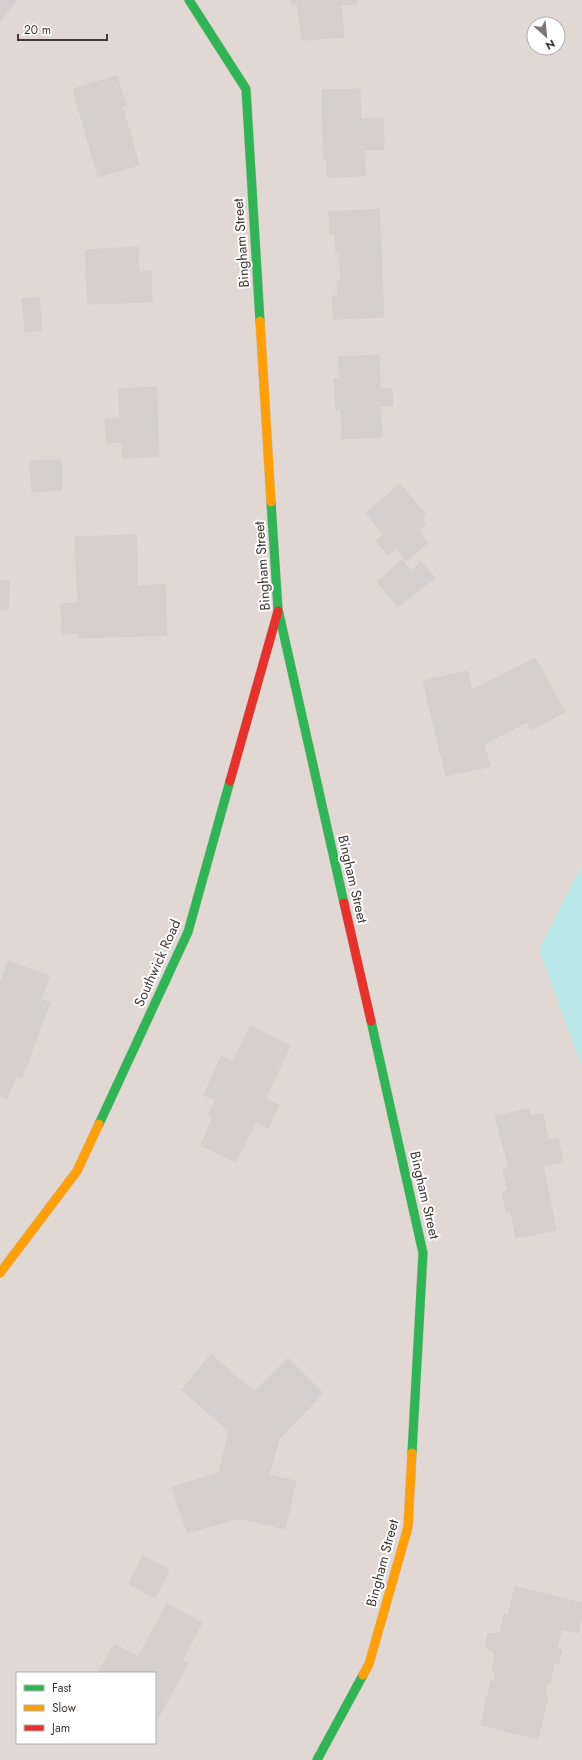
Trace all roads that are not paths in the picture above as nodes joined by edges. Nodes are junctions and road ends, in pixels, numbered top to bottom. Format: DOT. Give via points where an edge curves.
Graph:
graph roads {
  1 [pos="189,0"];
  2 [pos="278,609"];
  3 [pos="0,1273"];
  4 [pos="317,1760"];
  1 -- 2 [label="street, Bingham Street" via="246,89"];
  2 -- 3 [label="street, Southwick Road" via="188,932 77,1171"];
  2 -- 4 [label="street, Bingham Street" via="423,1253 408,1527 369,1664"];
}
